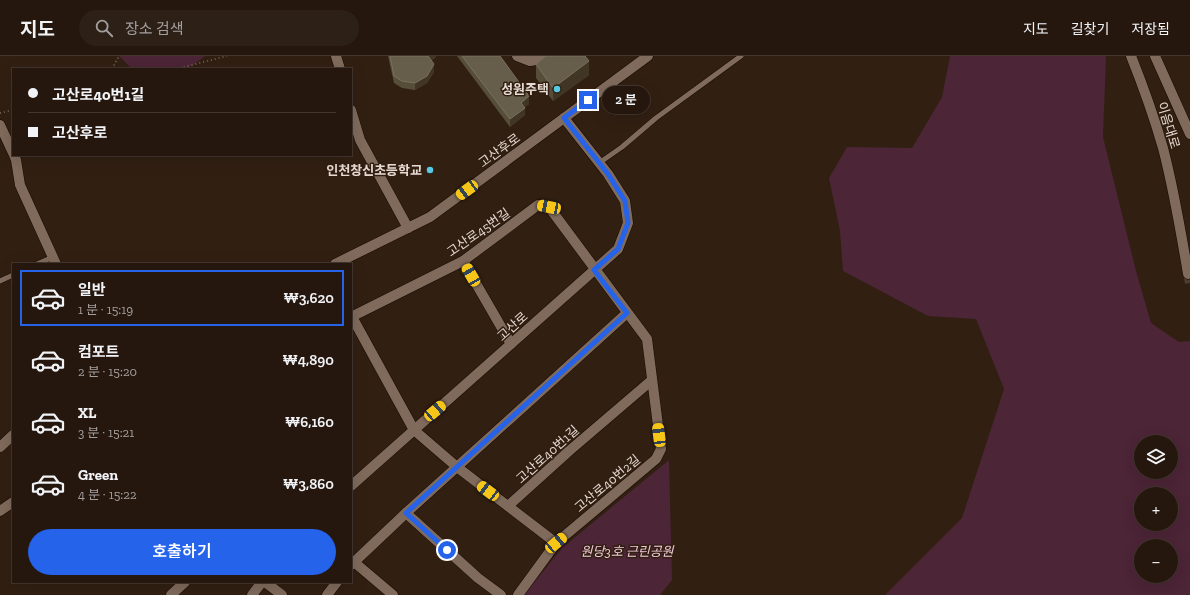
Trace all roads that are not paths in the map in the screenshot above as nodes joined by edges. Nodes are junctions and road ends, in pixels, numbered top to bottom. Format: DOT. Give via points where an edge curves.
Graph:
graph roads {
  1 [pos="336,56"];
  2 [pos="517,56"];
  3 [pos="550,56"];
  4 [pos="648,56"];
  5 [pos="741,56"];
  6 [pos="1131,56"];
  7 [pos="1155,56"];
  8 [pos="340,68"];
  9 [pos="352,113"];
  10 [pos="564,118"];
  11 [pos="0,125"];
  12 [pos="1190,134"];
  13 [pos="12,150"];
  14 [pos="15,156"];
  15 [pos="599,163"];
  16 [pos="408,228"];
  17 [pos="54,261"];
  18 [pos="463,261"];
  19 [pos="43,263"];
  20 [pos="337,263"];
  21 [pos="594,270"];
  22 [pos="1188,274"];
  23 [pos="12,275"];
  24 [pos="0,281"];
  25 [pos="627,313"];
  26 [pos="352,316"];
  27 [pos="352,318"];
  28 [pos="511,344"];
  29 [pos="652,380"];
  30 [pos="414,430"];
  31 [pos="12,436"];
  32 [pos="0,447"];
  33 [pos="457,467"];
  34 [pos="352,485"];
  35 [pos="12,503"];
  36 [pos="508,506"];
  37 [pos="0,511"];
  38 [pos="406,513"];
  39 [pos="556,543"];
  40 [pos="352,564"];
  41 [pos="184,583"];
  42 [pos="261,583"];
  43 [pos="266,583"];
  44 [pos="336,583"];
  45 [pos="171,595"];
  46 [pos="252,595"];
  47 [pos="282,595"];
  48 [pos="327,595"];
  49 [pos="393,595"];
  50 [pos="501,595"];
  51 [pos="518,595"];
  1 -- 8 [label="street"];
  2 -- 3 [label="street" via="530,61"];
  4 -- 10 [label="street, 고산후로"];
  5 -- 15 [label="lane"];
  6 -- 22 [label="street, 이음대로" via="1148,100 1162,148 1178,211"];
  7 -- 12 [label="street, 이음대로"];
  9 -- 16 [label="street" via="360,140"];
  10 -- 15 [label="street, 고산로"];
  10 -- 16 [label="street, 고산후로" via="430,217"];
  11 -- 13 [label="street"];
  14 -- 17 [label="street" via="20,184"];
  15 -- 21 [label="street, 고산로" via="625,201 628,223 618,249"];
  16 -- 20 [label="street, 고산후로"];
  17 -- 19 [label="lane"];
  18 -- 21 [label="street, 고산로45번길" via="538,205 549,207"];
  18 -- 26 [label="street, 고산로45번길"];
  18 -- 28 [label="street"];
  21 -- 25 [label="street, 고산로40번2길"];
  21 -- 28 [label="street, 고산로"];
  23 -- 24 [label="lane"];
  25 -- 29 [label="street, 고산로40번2길" via="647,339"];
  25 -- 33 [label="street"];
  27 -- 30 [label="street"];
  28 -- 30 [label="street, 고산로"];
  29 -- 36 [label="street, 고산로40번1길"];
  29 -- 39 [label="street, 고산로40번2길" via="661,449 656,459"];
  30 -- 33 [label="street"];
  30 -- 34 [label="street, 고산로"];
  31 -- 32 [label="street"];
  33 -- 36 [label="street"];
  33 -- 38 [label="street"];
  35 -- 37 [label="street"];
  36 -- 39 [label="street"];
  38 -- 40 [label="street"];
  38 -- 50 [label="street" via="478,578"];
  39 -- 51 [label="street, 고산로40번2길"];
  40 -- 49 [label="street"];
  41 -- 45 [label="street"];
  42 -- 46 [label="street"];
  43 -- 47 [label="street"];
  44 -- 48 [label="street"];
}
